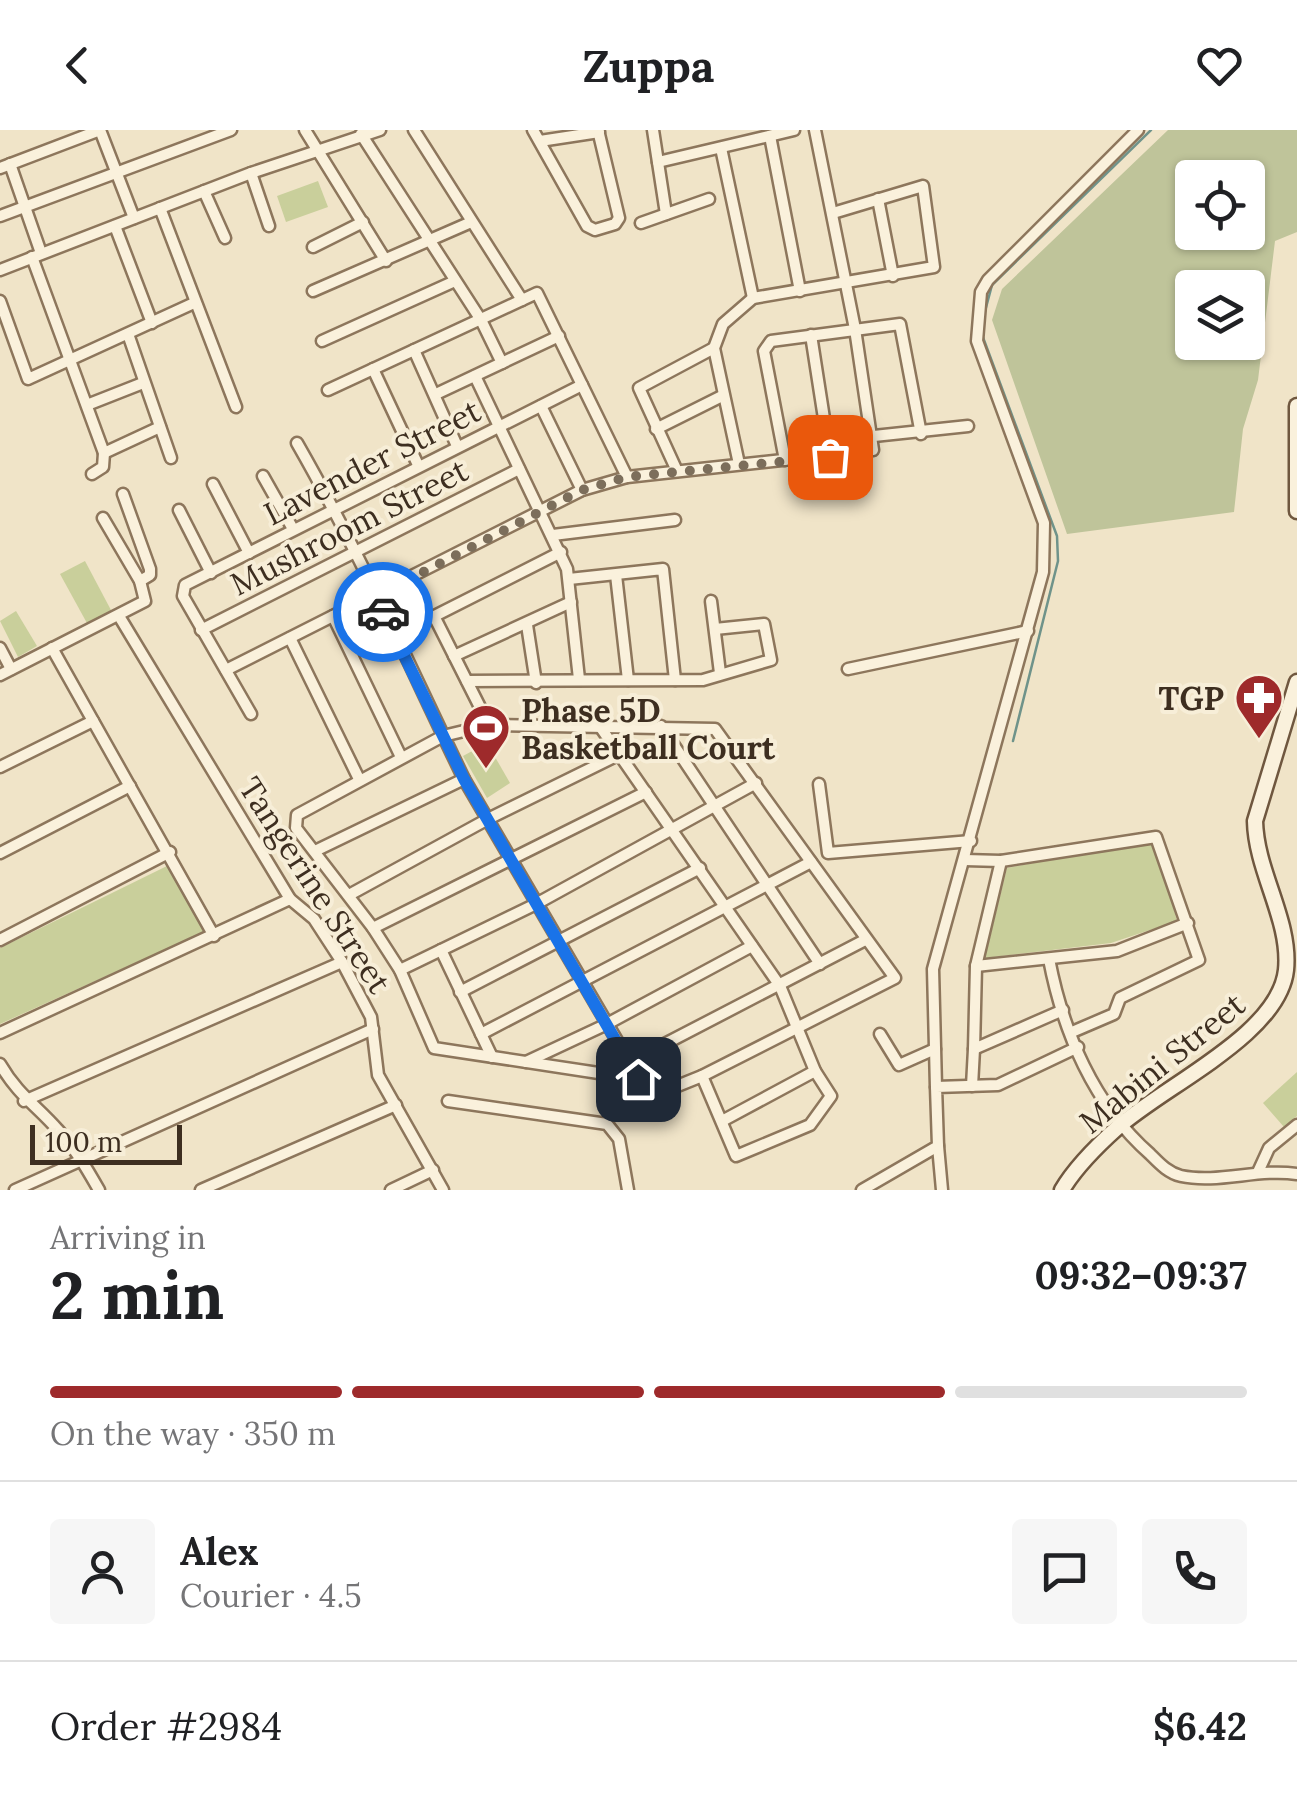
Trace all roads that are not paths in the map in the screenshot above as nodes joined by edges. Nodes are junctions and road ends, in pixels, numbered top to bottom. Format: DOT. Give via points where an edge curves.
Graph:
graph roads {
  1 [pos="59,130"];
  2 [pos="100,130"];
  3 [pos="231,130"];
  4 [pos="305,130"];
  5 [pos="380,130"];
  6 [pos="414,130"];
  7 [pos="653,130"];
  8 [pos="794,130"];
  9 [pos="816,130"];
  10 [pos="1138,130"];
  11 [pos="598,131"];
  12 [pos="361,133"];
  13 [pos="537,135"];
  14 [pos="770,136"];
  15 [pos="64,143"];
  16 [pos="721,148"];
  17 [pos="319,152"];
  18 [pos="658,162"];
  19 [pos="5,166"];
  20 [pos="251,173"];
  21 [pos="118,174"];
  22 [pos="204,191"];
  23 [pos="878,199"];
  24 [pos="709,200"];
  25 [pos="160,208"];
  26 [pos="26,209"];
  27 [pos="833,213"];
  28 [pos="666,214"];
  29 [pos="0,216"];
  30 [pos="134,218"];
  31 [pos="363,222"];
  32 [pos="469,223"];
  33 [pos="641,223"];
  34 [pos="115,226"];
  35 [pos="268,226"];
  36 [pos="225,238"];
  37 [pos="430,242"];
  38 [pos="313,247"];
  39 [pos="36,255"];
  40 [pos="386,261"];
  41 [pos="0,270"];
  42 [pos="893,276"];
  43 [pos="455,282"];
  44 [pos="846,283"];
  45 [pos="314,291"];
  46 [pos="800,291"];
  47 [pos="753,298"];
  48 [pos="522,300"];
  49 [pos="0,301"];
  50 [pos="194,302"];
  51 [pos="481,320"];
  52 [pos="152,323"];
  53 [pos="855,329"];
  54 [pos="128,334"];
  55 [pos="811,335"];
  56 [pos="559,336"];
  57 [pos="322,341"];
  58 [pos="714,348"];
  59 [pos="414,350"];
  60 [pos="70,361"];
  61 [pos="502,362"];
  62 [pos="373,369"];
  63 [pos="475,376"];
  64 [pos="143,383"];
  65 [pos="582,386"];
  66 [pos="328,390"];
  67 [pos="436,394"];
  68 [pos="722,396"];
  69 [pos="87,405"];
  70 [pos="236,406"];
  71 [pos="541,406"];
  72 [pos="1297,406"];
  73 [pos="968,426"];
  74 [pos="160,427"];
  75 [pos="499,427"];
  76 [pos="656,428"];
  77 [pos="921,434"];
  78 [pos="874,436"];
  79 [pos="297,443"];
  80 [pos="457,446"];
  81 [pos="104,453"];
  82 [pos="830,457"];
  83 [pos="171,458"];
  84 [pos="785,460"];
  85 [pos="739,464"];
  86 [pos="418,466"];
  87 [pos="520,468"];
  88 [pos="677,471"];
  89 [pos="92,474"];
  90 [pos="263,476"];
  91 [pos="627,477"];
  92 [pos="213,484"];
  93 [pos="582,490"];
  94 [pos="124,494"];
  95 [pos="335,508"];
  96 [pos="179,510"];
  97 [pos="540,510"];
  98 [pos="1297,511"];
  99 [pos="103,518"];
  100 [pos="675,520"];
  101 [pos="292,529"];
  102 [pos="553,534"];
  103 [pos="249,552"];
  104 [pos="561,552"];
  105 [pos="356,555"];
  106 [pos="211,573"];
  107 [pos="616,575"];
  108 [pos="569,579"];
  109 [pos="140,581"];
  110 [pos="375,597"];
  111 [pos="711,601"];
  112 [pos="571,602"];
  113 [pos="119,616"];
  114 [pos="333,616"];
  115 [pos="436,618"];
  116 [pos="527,625"];
  117 [pos="715,629"];
  118 [pos="201,630"];
  119 [pos="1028,631"];
  120 [pos="395,636"];
  121 [pos="290,638"];
  122 [pos="0,648"];
  123 [pos="52,648"];
  124 [pos="454,656"];
  125 [pos="848,669"];
  126 [pos="226,670"];
  127 [pos="5,672"];
  128 [pos="720,672"];
  129 [pos="579,680"];
  130 [pos="628,680"];
  131 [pos="675,680"];
  132 [pos="467,681"];
  133 [pos="536,682"];
  134 [pos="1297,682"];
  135 [pos="252,714"];
  136 [pos="93,721"];
  137 [pos="1291,724"];
  138 [pos="489,725"];
  139 [pos="661,726"];
  140 [pos="601,728"];
  141 [pos="443,736"];
  142 [pos="618,755"];
  143 [pos="401,757"];
  144 [pos="0,767"];
  145 [pos="359,779"];
  146 [pos="464,779"];
  147 [pos="756,783"];
  148 [pos="819,784"];
  149 [pos="130,786"];
  150 [pos="646,792"];
  151 [pos="714,805"];
  152 [pos="488,819"];
  153 [pos="670,829"];
  154 [pos="970,842"];
  155 [pos="315,851"];
  156 [pos="170,852"];
  157 [pos="0,854"];
  158 [pos="511,860"];
  159 [pos="965,860"];
  160 [pos="1001,861"];
  161 [pos="811,862"];
  162 [pos="700,868"];
  163 [pos="768,886"];
  164 [pos="349,895"];
  165 [pos="290,899"];
  166 [pos="536,904"];
  167 [pos="728,908"];
  168 [pos="1188,924"];
  169 [pos="374,928"];
  170 [pos="214,936"];
  171 [pos="0,940"];
  172 [pos="865,940"];
  173 [pos="558,944"];
  174 [pos="752,946"];
  175 [pos="441,950"];
  176 [pos="1049,959"];
  177 [pos="342,962"];
  178 [pos="820,964"];
  179 [pos="976,966"];
  180 [pos="400,970"];
  181 [pos="582,984"];
  182 [pos="780,986"];
  183 [pos="460,992"];
  184 [pos="1063,1010"];
  185 [pos="606,1026"];
  186 [pos="797,1028"];
  187 [pos="373,1029"];
  188 [pos="1072,1032"];
  189 [pos="0,1033"];
  190 [pos="481,1034"];
  191 [pos="880,1034"];
  192 [pos="1078,1048"];
  193 [pos="974,1049"];
  194 [pos="935,1050"];
  195 [pos="492,1057"];
  196 [pos="525,1063"];
  197 [pos="628,1063"];
  198 [pos="0,1064"];
  199 [pos="815,1072"];
  200 [pos="702,1076"];
  201 [pos="638,1079"];
  202 [pos="972,1086"];
  203 [pos="936,1087"];
  204 [pos="24,1101"];
  205 [pos="448,1101"];
  206 [pos="396,1105"];
  207 [pos="722,1121"];
  208 [pos="1297,1125"];
  209 [pos="1118,1126"];
  210 [pos="938,1146"];
  211 [pos="82,1159"];
  212 [pos="432,1170"];
  213 [pos="1258,1172"];
  214 [pos="1297,1174"];
  215 [pos="14,1190"];
  216 [pos="99,1190"];
  217 [pos="202,1190"];
  218 [pos="390,1190"];
  219 [pos="443,1190"];
  220 [pos="628,1190"];
  221 [pos="862,1190"];
  222 [pos="942,1190"];
  223 [pos="1062,1190"];
  1 -- 15 [label="street"];
  2 -- 15 [label="street"];
  2 -- 21 [label="street"];
  3 -- 21 [label="street"];
  4 -- 17 [label="street"];
  5 -- 12 [label="street"];
  6 -- 32 [label="street"];
  7 -- 18 [label="street"];
  8 -- 14 [label="street"];
  9 -- 27 [label="street"];
  10 -- 119 [label="street" via="981,292 977,341 1044,522 1044,572"];
  11 -- 13 [label="street"];
  11 -- 13 [label="street" via="619,218 590,229"];
  12 -- 17 [label="street"];
  12 -- 37 [label="street"];
  14 -- 16 [label="street"];
  14 -- 46 [label="street"];
  15 -- 19 [label="street"];
  16 -- 18 [label="street"];
  16 -- 47 [label="street"];
  17 -- 20 [label="street"];
  17 -- 31 [label="street"];
  18 -- 28 [label="street"];
  19 -- 26 [label="street"];
  20 -- 22 [label="street"];
  20 -- 35 [label="street"];
  21 -- 26 [label="street"];
  21 -- 30 [label="street"];
  22 -- 25 [label="street"];
  22 -- 36 [label="street"];
  23 -- 27 [label="street"];
  23 -- 42 [label="street"];
  23 -- 42 [label="street" via="923,186 934,267"];
  24 -- 28 [label="street"];
  25 -- 30 [label="street"];
  25 -- 50 [label="street"];
  26 -- 29 [label="street"];
  26 -- 39 [label="street"];
  27 -- 44 [label="street"];
  28 -- 33 [label="street"];
  30 -- 34 [label="street"];
  31 -- 38 [label="street"];
  31 -- 40 [label="street"];
  32 -- 37 [label="street"];
  32 -- 48 [label="street"];
  34 -- 39 [label="street"];
  34 -- 52 [label="street"];
  37 -- 40 [label="street"];
  37 -- 43 [label="street"];
  39 -- 41 [label="street"];
  39 -- 60 [label="street"];
  40 -- 45 [label="street"];
  42 -- 44 [label="street"];
  43 -- 51 [label="street"];
  43 -- 57 [label="street"];
  44 -- 46 [label="street"];
  44 -- 53 [label="street"];
  46 -- 47 [label="street"];
  47 -- 58 [label="street" via="719,328"];
  48 -- 51 [label="street"];
  48 -- 56 [label="street" via="537,293"];
  49 -- 60 [label="street" via="28,379"];
  50 -- 52 [label="street"];
  50 -- 70 [label="street"];
  51 -- 59 [label="street"];
  51 -- 61 [label="street"];
  52 -- 54 [label="street"];
  53 -- 55 [label="street"];
  53 -- 77 [label="street" via="896,322 903,328"];
  53 -- 78 [label="street"];
  54 -- 60 [label="street"];
  54 -- 64 [label="street"];
  55 -- 82 [label="street"];
  55 -- 84 [label="street" via="764,344"];
  56 -- 61 [label="street"];
  56 -- 65 [label="street"];
  58 -- 68 [label="street"];
  58 -- 76 [label="street" via="639,388"];
  59 -- 62 [label="street"];
  59 -- 67 [label="street"];
  60 -- 69 [label="street"];
  61 -- 63 [label="street"];
  62 -- 66 [label="street"];
  62 -- 86 [label="street"];
  63 -- 67 [label="street"];
  63 -- 75 [label="street"];
  64 -- 69 [label="street"];
  64 -- 74 [label="street"];
  65 -- 71 [label="street, Lavender Street"];
  65 -- 91 [label="street"];
  67 -- 80 [label="street"];
  68 -- 76 [label="street"];
  68 -- 85 [label="street"];
  69 -- 81 [label="street"];
  71 -- 75 [label="street, Lavender Street"];
  71 -- 93 [label="street"];
  72 -- 98 [label="main road"];
  73 -- 77 [label="street"];
  74 -- 81 [label="street"];
  74 -- 83 [label="street"];
  75 -- 80 [label="street, Lavender Street"];
  75 -- 87 [label="street"];
  76 -- 88 [label="street"];
  77 -- 78 [label="street"];
  78 -- 82 [label="street" via="873,450"];
  79 -- 95 [label="street"];
  80 -- 86 [label="street, Lavender Street"];
  81 -- 89 [label="street" via="103,467"];
  82 -- 84 [label="street"];
  84 -- 85 [label="street"];
  85 -- 88 [label="street"];
  86 -- 95 [label="street, Lavender Street"];
  87 -- 97 [label="street"];
  87 -- 105 [label="street, Mushroom Street"];
  88 -- 91 [label="street"];
  90 -- 101 [label="street"];
  91 -- 93 [label="street"];
  92 -- 103 [label="street"];
  93 -- 97 [label="street"];
  94 -- 109 [label="street" via="150,569"];
  95 -- 101 [label="street, Lavender Street"];
  95 -- 105 [label="street"];
  96 -- 106 [label="street"];
  97 -- 102 [label="street"];
  97 -- 110 [label="street"];
  99 -- 109 [label="street"];
  100 -- 102 [label="street"];
  101 -- 103 [label="street, Lavender Street"];
  102 -- 104 [label="street"];
  103 -- 106 [label="street, Lavender Street"];
  104 -- 108 [label="street"];
  104 -- 115 [label="street"];
  105 -- 110 [label="street"];
  105 -- 118 [label="street, Mushroom Street"];
  106 -- 118 [label="street, Lavender Street" via="186,585 183,596"];
  107 -- 108 [label="street"];
  107 -- 130 [label="street"];
  107 -- 131 [label="street" via="663,569"];
  108 -- 112 [label="street"];
  109 -- 113 [label="street" via="146,601"];
  110 -- 114 [label="street"];
  110 -- 120 [label="street"];
  111 -- 117 [label="street"];
  112 -- 116 [label="street"];
  112 -- 129 [label="street"];
  113 -- 123 [label="street"];
  113 -- 165 [label="street, Tangerine Street"];
  114 -- 121 [label="street"];
  114 -- 143 [label="street"];
  115 -- 120 [label="street"];
  115 -- 124 [label="street"];
  116 -- 124 [label="street"];
  116 -- 133 [label="street"];
  117 -- 128 [label="street"];
  117 -- 128 [label="street" via="764,624 771,654 766,663"];
  118 -- 126 [label="street"];
  119 -- 125 [label="street"];
  119 -- 154 [label="street"];
  120 -- 141 [label="street"];
  121 -- 126 [label="street"];
  121 -- 145 [label="street"];
  122 -- 127 [label="street"];
  123 -- 127 [label="street"];
  123 -- 136 [label="street"];
  124 -- 132 [label="street"];
  126 -- 135 [label="street"];
  128 -- 131 [label="street"];
  129 -- 130 [label="street"];
  129 -- 133 [label="street"];
  130 -- 131 [label="street"];
  132 -- 133 [label="street"];
  132 -- 138 [label="street"];
  134 -- 137 [label="main road, Mabini Street"];
  136 -- 144 [label="street"];
  136 -- 149 [label="street"];
  137 -- 209 [label="main road, Mabini Street" via="1256,822 1286,950 1283,985 1272,1008"];
  138 -- 140 [label="street"];
  138 -- 141 [label="street"];
  139 -- 140 [label="street"];
  139 -- 147 [label="street" via="715,729"];
  139 -- 151 [label="street"];
  140 -- 142 [label="street"];
  141 -- 143 [label="street"];
  141 -- 146 [label="street"];
  142 -- 150 [label="street"];
  142 -- 152 [label="street"];
  143 -- 145 [label="street"];
  145 -- 155 [label="street" via="297,814 296,828"];
  146 -- 152 [label="street"];
  146 -- 155 [label="street"];
  147 -- 151 [label="street"];
  147 -- 161 [label="street"];
  148 -- 154 [label="street" via="828,853"];
  149 -- 156 [label="street"];
  149 -- 157 [label="street"];
  150 -- 153 [label="street"];
  150 -- 158 [label="street"];
  151 -- 153 [label="street"];
  151 -- 163 [label="street"];
  152 -- 158 [label="street"];
  152 -- 164 [label="street"];
  153 -- 162 [label="street"];
  153 -- 166 [label="street"];
  154 -- 159 [label="street"];
  155 -- 164 [label="street"];
  156 -- 170 [label="street"];
  156 -- 171 [label="street"];
  158 -- 166 [label="street"];
  158 -- 169 [label="street"];
  159 -- 160 [label="street"];
  159 -- 194 [label="street" via="933,968"];
  160 -- 168 [label="street" via="1156,837"];
  160 -- 179 [label="street"];
  161 -- 163 [label="street"];
  161 -- 172 [label="street"];
  162 -- 167 [label="street"];
  162 -- 173 [label="street"];
  163 -- 167 [label="street"];
  163 -- 178 [label="street"];
  164 -- 169 [label="street"];
  165 -- 170 [label="street"];
  165 -- 177 [label="street, Tangerine Street" via="314,919"];
  166 -- 173 [label="street"];
  166 -- 175 [label="street"];
  167 -- 174 [label="street"];
  167 -- 181 [label="street"];
  168 -- 176 [label="street" via="1116,951"];
  168 -- 188 [label="street" via="1197,963 1120,998 1114,1014"];
  169 -- 180 [label="street"];
  170 -- 189 [label="street"];
  172 -- 178 [label="street"];
  172 -- 186 [label="street" via="894,978"];
  173 -- 181 [label="street"];
  173 -- 183 [label="street"];
  174 -- 182 [label="street"];
  174 -- 185 [label="street"];
  175 -- 180 [label="street"];
  175 -- 183 [label="street"];
  176 -- 179 [label="street"];
  176 -- 184 [label="street"];
  177 -- 187 [label="street, Tangerine Street"];
  177 -- 204 [label="street"];
  178 -- 182 [label="street"];
  179 -- 193 [label="street"];
  180 -- 195 [label="street" via="434,1048"];
  181 -- 185 [label="street"];
  181 -- 190 [label="street"];
  182 -- 186 [label="street"];
  182 -- 197 [label="street"];
  183 -- 190 [label="street"];
  184 -- 188 [label="street"];
  184 -- 193 [label="street"];
  185 -- 196 [label="street"];
  185 -- 197 [label="street"];
  186 -- 199 [label="street"];
  186 -- 200 [label="street"];
  187 -- 206 [label="street, Tangerine Street" via="375,1065"];
  187 -- 211 [label="street"];
  188 -- 192 [label="street"];
  190 -- 195 [label="street"];
  191 -- 194 [label="street" via="898,1066"];
  192 -- 202 [label="street" via="998,1085"];
  192 -- 209 [label="street"];
  193 -- 202 [label="street"];
  194 -- 203 [label="street"];
  195 -- 196 [label="street"];
  196 -- 201 [label="street"];
  197 -- 201 [label="street"];
  198 -- 204 [label="street"];
  199 -- 207 [label="street"];
  199 -- 207 [label="street" via="831,1096 810,1125 736,1156"];
  200 -- 201 [label="street" via="656,1096"];
  200 -- 207 [label="street"];
  202 -- 203 [label="street"];
  203 -- 210 [label="street"];
  204 -- 211 [label="street"];
  205 -- 220 [label="street" via="608,1124 620,1139"];
  206 -- 212 [label="street, Tangerine Street"];
  206 -- 217 [label="street"];
  208 -- 213 [label="street" via="1269,1148"];
  209 -- 213 [label="street" via="1180,1176"];
  209 -- 223 [label="main road, Mabini Street"];
  210 -- 221 [label="street"];
  210 -- 222 [label="street"];
  211 -- 215 [label="street"];
  211 -- 216 [label="street"];
  212 -- 218 [label="street"];
  212 -- 219 [label="street, Tangerine Street"];
  213 -- 214 [label="street"];
}
